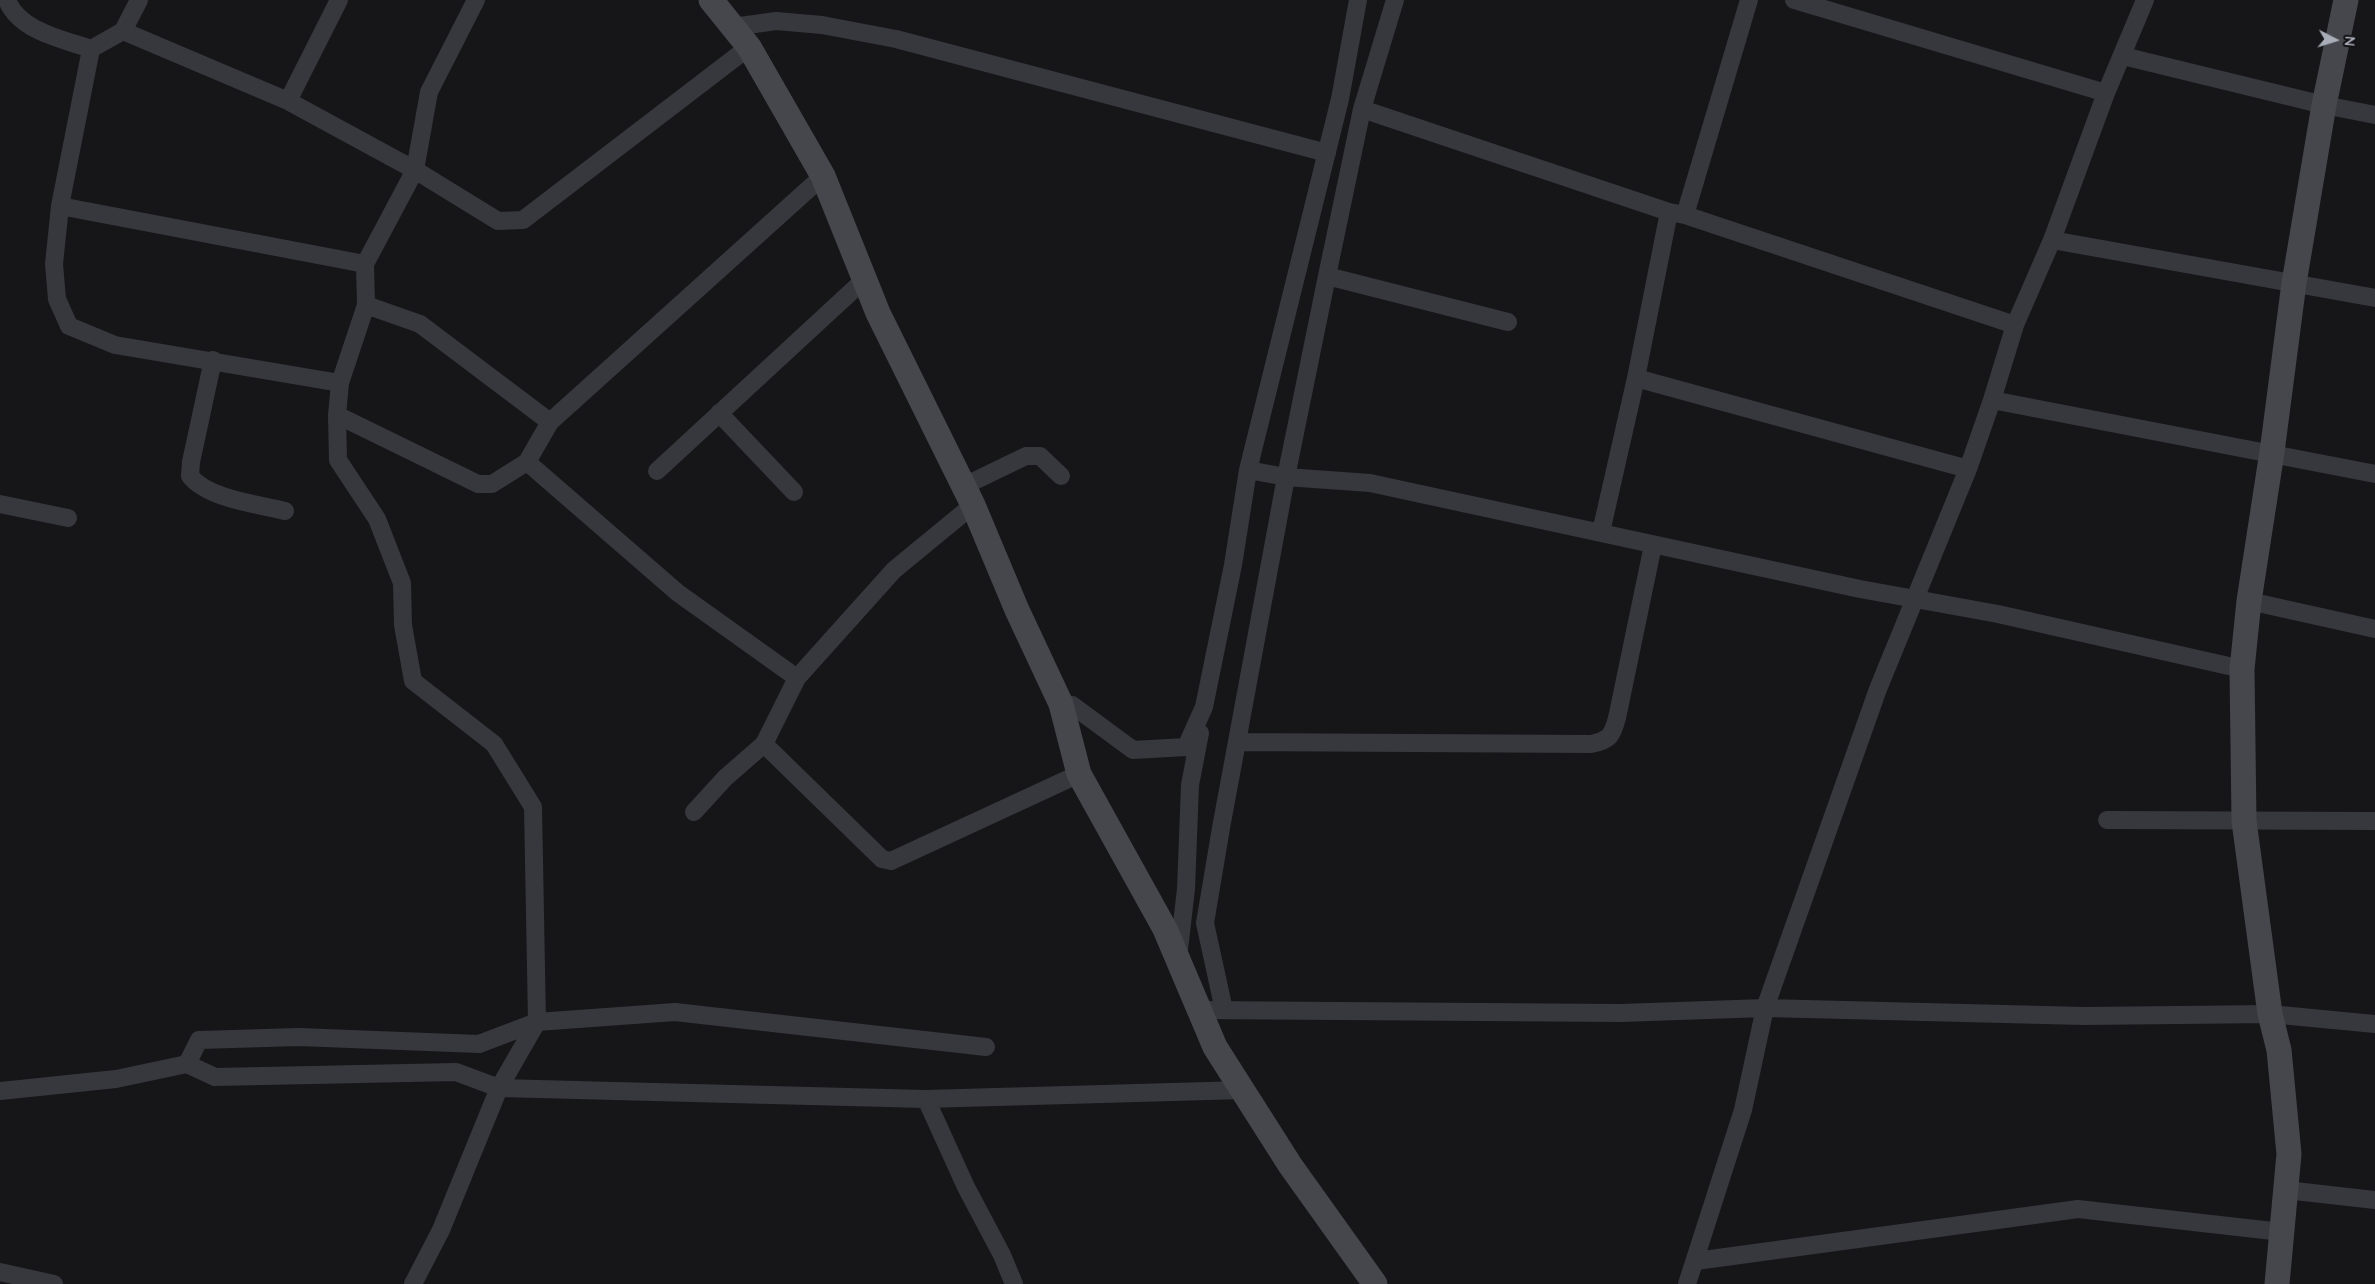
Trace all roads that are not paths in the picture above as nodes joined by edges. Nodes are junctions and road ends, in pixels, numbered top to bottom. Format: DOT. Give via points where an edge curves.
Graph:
graph roads {
  1 [pos="7,0"];
  2 [pos="139,0"];
  3 [pos="339,0"];
  4 [pos="476,0"];
  5 [pos="711,0"];
  6 [pos="1358,0"];
  7 [pos="1395,0"];
  8 [pos="1749,0"];
  9 [pos="1794,0"];
  10 [pos="2145,0"];
  11 [pos="2346,0"];
  12 [pos="732,27"];
  13 [pos="123,31"];
  14 [pos="749,48"];
  15 [pos="91,49"];
  16 [pos="2123,56"];
  17 [pos="2106,94"];
  18 [pos="288,102"];
  19 [pos="2324,105"];
  20 [pos="1362,109"];
  21 [pos="2375,115"];
  22 [pos="1327,153"];
  23 [pos="415,170"];
  24 [pos="824,176"];
  25 [pos="60,206"];
  26 [pos="1677,213"];
  27 [pos="2052,240"];
  28 [pos="364,264"];
  29 [pos="1327,276"];
  30 [pos="865,279"];
  31 [pos="2294,283"];
  32 [pos="2375,298"];
  33 [pos="366,305"];
  34 [pos="1508,322"];
  35 [pos="2015,325"];
  36 [pos="213,360"];
  37 [pos="1636,378"];
  38 [pos="340,383"];
  39 [pos="1992,400"];
  40 [pos="719,413"];
  41 [pos="337,415"];
  42 [pos="550,422"];
  43 [pos="2272,452"];
  44 [pos="527,462"];
  45 [pos="1968,468"];
  46 [pos="1248,470"];
  47 [pos="657,471"];
  48 [pos="2375,474"];
  49 [pos="1061,476"];
  50 [pos="1286,477"];
  51 [pos="794,492"];
  52 [pos="969,496"];
  53 [pos="0,504"];
  54 [pos="285,511"];
  55 [pos="68,518"];
  56 [pos="1601,532"];
  57 [pos="1652,545"];
  58 [pos="1914,597"];
  59 [pos="2249,601"];
  60 [pos="2375,628"];
  61 [pos="2242,669"];
  62 [pos="797,678"];
  63 [pos="1061,704"];
  64 [pos="1204,708"];
  65 [pos="1237,742"];
  66 [pos="764,744"];
  67 [pos="1079,774"];
  68 [pos="694,812"];
  69 [pos="2106,820"];
  70 [pos="2244,821"];
  71 [pos="2375,821"];
  72 [pos="1178,960"];
  73 [pos="1765,1008"];
  74 [pos="1200,1010"];
  75 [pos="1224,1010"];
  76 [pos="2270,1014"];
  77 [pos="537,1022"];
  78 [pos="2375,1024"];
  79 [pos="986,1047"];
  80 [pos="187,1064"];
  81 [pos="499,1088"];
  82 [pos="1243,1090"];
  83 [pos="0,1091"];
  84 [pos="926,1099"];
  85 [pos="2286,1190"];
  86 [pos="2375,1200"];
  87 [pos="2282,1232"];
  88 [pos="1696,1261"];
  89 [pos="0,1272"];
  90 [pos="54,1284"];
  91 [pos="413,1284"];
  92 [pos="1014,1284"];
  93 [pos="1375,1284"];
  94 [pos="1687,1284"];
  95 [pos="2277,1284"];
  1 -- 15 [label="street" via="11,12 40,31"];
  2 -- 13 [label="street"];
  3 -- 18 [label="street"];
  4 -- 23 [label="street" via="429,92"];
  5 -- 12 [label="street"];
  6 -- 22 [label="street"];
  7 -- 20 [label="street"];
  8 -- 26 [label="street"];
  9 -- 17 [label="street"];
  10 -- 16 [label="street"];
  11 -- 19 [label="street"];
  12 -- 14 [label="street"];
  12 -- 22 [label="street" via="776,21 896,38"];
  13 -- 15 [label="street"];
  13 -- 18 [label="street"];
  14 -- 23 [label="street" via="523,220 498,221"];
  14 -- 24 [label="street"];
  15 -- 25 [label="street"];
  16 -- 17 [label="street"];
  16 -- 19 [label="street"];
  17 -- 27 [label="street"];
  18 -- 23 [label="street"];
  19 -- 21 [label="street"];
  19 -- 31 [label="street"];
  20 -- 26 [label="street"];
  20 -- 29 [label="street"];
  22 -- 46 [label="street"];
  23 -- 28 [label="street"];
  24 -- 30 [label="street"];
  24 -- 42 [label="street"];
  25 -- 28 [label="street"];
  25 -- 36 [label="street" via="54,264 56,299 69,326 115,345"];
  26 -- 35 [label="street"];
  26 -- 37 [label="street"];
  27 -- 31 [label="street"];
  27 -- 35 [label="street"];
  28 -- 33 [label="street"];
  29 -- 34 [label="street"];
  29 -- 50 [label="street"];
  30 -- 40 [label="street"];
  30 -- 52 [label="street" via="878,313"];
  31 -- 32 [label="street"];
  31 -- 43 [label="street"];
  33 -- 38 [label="street"];
  33 -- 42 [label="street" via="420,324"];
  35 -- 39 [label="street"];
  36 -- 38 [label="street"];
  36 -- 54 [label="street" via="190,476 198,485 214,493"];
  37 -- 45 [label="street"];
  37 -- 56 [label="street"];
  38 -- 41 [label="street"];
  39 -- 43 [label="street"];
  39 -- 45 [label="street"];
  40 -- 47 [label="street"];
  40 -- 51 [label="street"];
  41 -- 44 [label="street" via="478,484 492,484"];
  41 -- 77 [label="street" via="338,460 377,519 402,582 404,625 413,681 494,744 533,808"];
  42 -- 44 [label="street"];
  43 -- 48 [label="street"];
  43 -- 59 [label="street"];
  44 -- 62 [label="street" via="678,593"];
  45 -- 58 [label="street"];
  46 -- 50 [label="street"];
  46 -- 64 [label="street" via="1233,565"];
  49 -- 52 [label="street" via="1040,456 1026,456"];
  50 -- 56 [label="street" via="1370,483"];
  50 -- 65 [label="street"];
  52 -- 62 [label="street" via="894,570"];
  52 -- 63 [label="street"];
  53 -- 55 [label="street"];
  56 -- 57 [label="street"];
  57 -- 58 [label="street" via="1860,589"];
  57 -- 65 [label="street" via="1617,718 1613,732 1605,741 1591,744"];
  58 -- 61 [label="street"];
  58 -- 73 [label="street"];
  59 -- 60 [label="street"];
  59 -- 61 [label="street"];
  61 -- 70 [label="street"];
  62 -- 66 [label="street"];
  63 -- 64 [label="street" via="1072,705 1133,750 1186,747"];
  63 -- 67 [label="street"];
  64 -- 72 [label="street" via="1190,785 1186,889"];
  65 -- 75 [label="street" via="1205,923"];
  66 -- 67 [label="street" via="882,859 891,861"];
  66 -- 68 [label="street" via="725,778"];
  67 -- 72 [label="street" via="1165,929"];
  69 -- 70 [label="street"];
  70 -- 71 [label="street"];
  70 -- 76 [label="street"];
  72 -- 74 [label="street"];
  73 -- 75 [label="street" via="1621,1013"];
  73 -- 76 [label="street" via="2084,1016"];
  73 -- 88 [label="street" via="1743,1110"];
  74 -- 75 [label="street"];
  74 -- 82 [label="street" via="1215,1047"];
  76 -- 78 [label="street"];
  76 -- 85 [label="street" via="2279,1050 2289,1154"];
  77 -- 79 [label="street" via="675,1012"];
  77 -- 80 [label="street" via="479,1044 299,1037 199,1040"];
  77 -- 81 [label="street"];
  80 -- 81 [label="street" via="215,1077 456,1072"];
  80 -- 83 [label="street" via="116,1079"];
  81 -- 84 [label="street"];
  81 -- 91 [label="street" via="441,1230"];
  82 -- 84 [label="street"];
  82 -- 93 [label="street" via="1290,1165"];
  84 -- 92 [label="street"];
  85 -- 86 [label="street"];
  85 -- 87 [label="street"];
  87 -- 88 [label="street" via="2078,1209"];
  87 -- 95 [label="street"];
  88 -- 94 [label="street"];
  89 -- 90 [label="street"];
}
